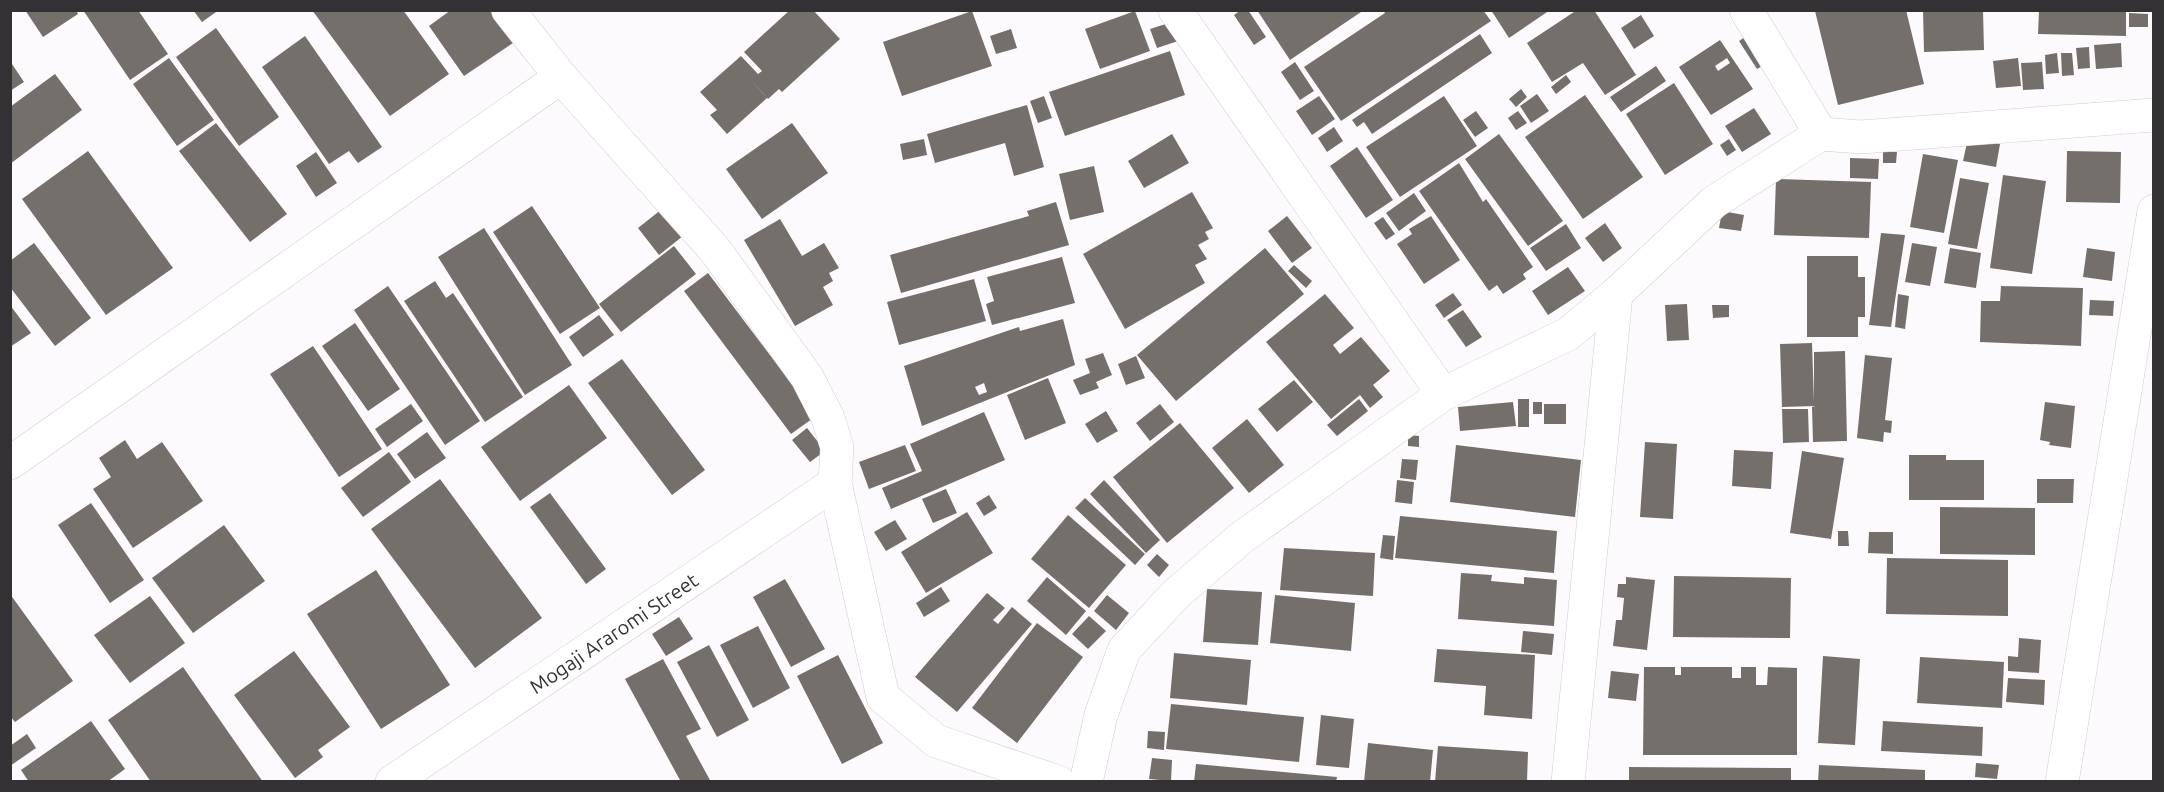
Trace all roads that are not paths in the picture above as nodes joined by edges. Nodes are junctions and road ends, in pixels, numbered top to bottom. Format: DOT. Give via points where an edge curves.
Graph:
graph roads {
  1 [pos="508,10"];
  2 [pos="1175,10"];
  3 [pos="1746,10"];
  4 [pos="561,77"];
  5 [pos="2154,115"];
  6 [pos="1821,134"];
  7 [pos="2154,211"];
  8 [pos="1616,294"];
  9 [pos="1443,394"];
  10 [pos="10,464"];
  11 [pos="835,483"];
  12 [pos="392,782"];
  13 [pos="1058,782"];
  14 [pos="1086,782"];
  15 [pos="1568,782"];
  16 [pos="2062,782"];
  1 -- 4 [label="street"];
  2 -- 9 [label="street"];
  3 -- 6 [label="street"];
  4 -- 10 [label="street"];
  4 -- 11 [label="street" via="715,250 807,377 828,418 837,447"];
  5 -- 6 [label="street" via="1861,137"];
  6 -- 8 [label="street" via="1714,202"];
  7 -- 16 [label="street"];
  8 -- 9 [label="street" via="1568,334"];
  8 -- 15 [label="street"];
  9 -- 14 [label="street" via="1241,538 1175,595 1124,650 1101,715"];
  11 -- 12 [label="street, Mogaji Araromi Street"];
  11 -- 13 [label="street" via="883,697 936,741"];
}
